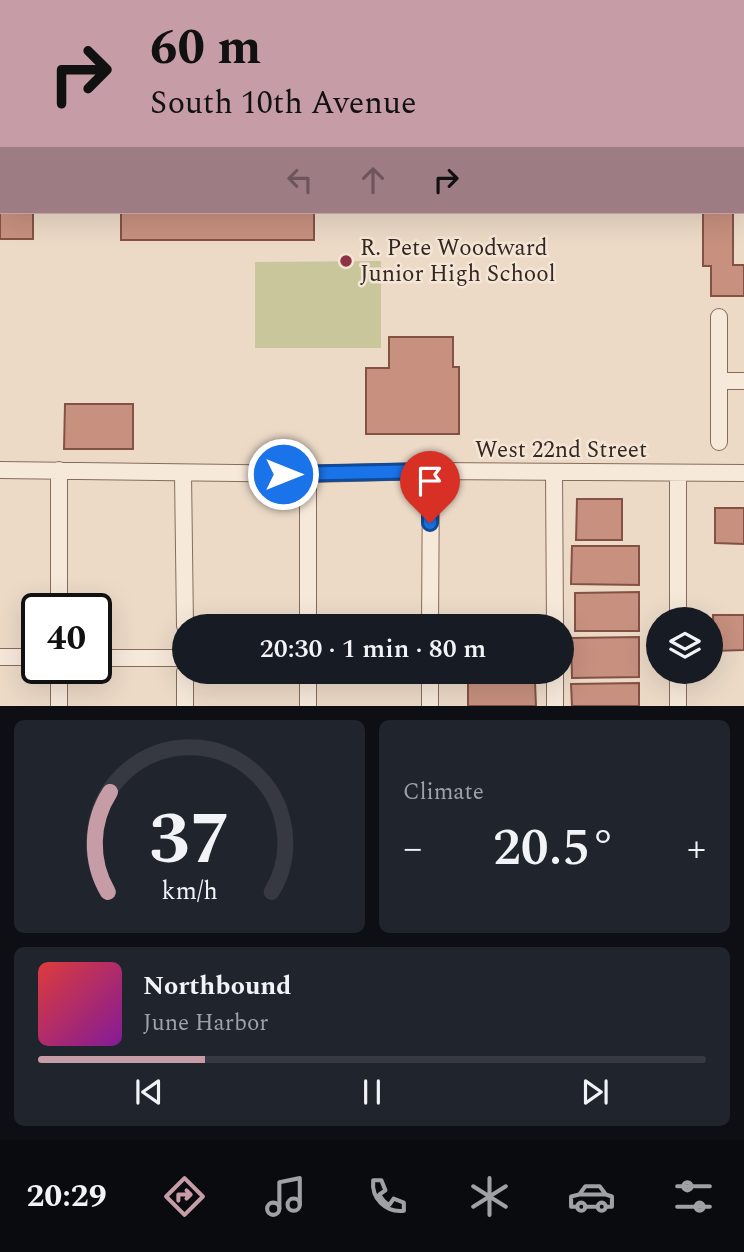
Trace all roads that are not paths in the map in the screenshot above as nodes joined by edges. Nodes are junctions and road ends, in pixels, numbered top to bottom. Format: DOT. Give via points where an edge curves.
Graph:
graph roads {
  1 [pos="719,317"];
  2 [pos="719,381"];
  3 [pos="744,381"];
  4 [pos="719,442"];
  5 [pos="0,470"];
  6 [pos="59,470"];
  7 [pos="430,471"];
  8 [pos="554,472"];
  9 [pos="183,473"];
  10 [pos="678,473"];
  11 [pos="744,473"];
  12 [pos="308,474"];
  13 [pos="59,593"];
  14 [pos="678,607"];
  15 [pos="185,614"];
  16 [pos="308,614"];
  17 [pos="430,614"];
  18 [pos="555,614"];
  19 [pos="0,657"];
  20 [pos="21,657"];
  21 [pos="112,657"];
  22 [pos="172,658"];
  23 [pos="59,684"];
  24 [pos="185,684"];
  25 [pos="308,684"];
  26 [pos="430,684"];
  27 [pos="555,684"];
  28 [pos="678,684"];
  29 [pos="60,706"];
  30 [pos="185,706"];
  31 [pos="308,706"];
  32 [pos="430,706"];
  33 [pos="555,706"];
  34 [pos="678,706"];
  1 -- 2 [label="street"];
  2 -- 3 [label="street"];
  2 -- 4 [label="street"];
  5 -- 6 [label="street, West 22nd Street"];
  6 -- 9 [label="street, West 22nd Street"];
  6 -- 13 [label="street"];
  7 -- 8 [label="street, West 22nd Street"];
  7 -- 12 [label="street, West 22nd Street"];
  7 -- 17 [label="street"];
  8 -- 10 [label="street, West 22nd Street"];
  8 -- 18 [label="street"];
  9 -- 12 [label="street, West 22nd Street"];
  9 -- 15 [label="street"];
  10 -- 11 [label="street, West 22nd Street"];
  10 -- 14 [label="street"];
  12 -- 16 [label="street"];
  19 -- 20 [label="street"];
  21 -- 22 [label="street"];
  23 -- 29 [label="street"];
  24 -- 30 [label="street"];
  25 -- 31 [label="street"];
  26 -- 32 [label="street"];
  27 -- 33 [label="street"];
  28 -- 34 [label="street"];
}
